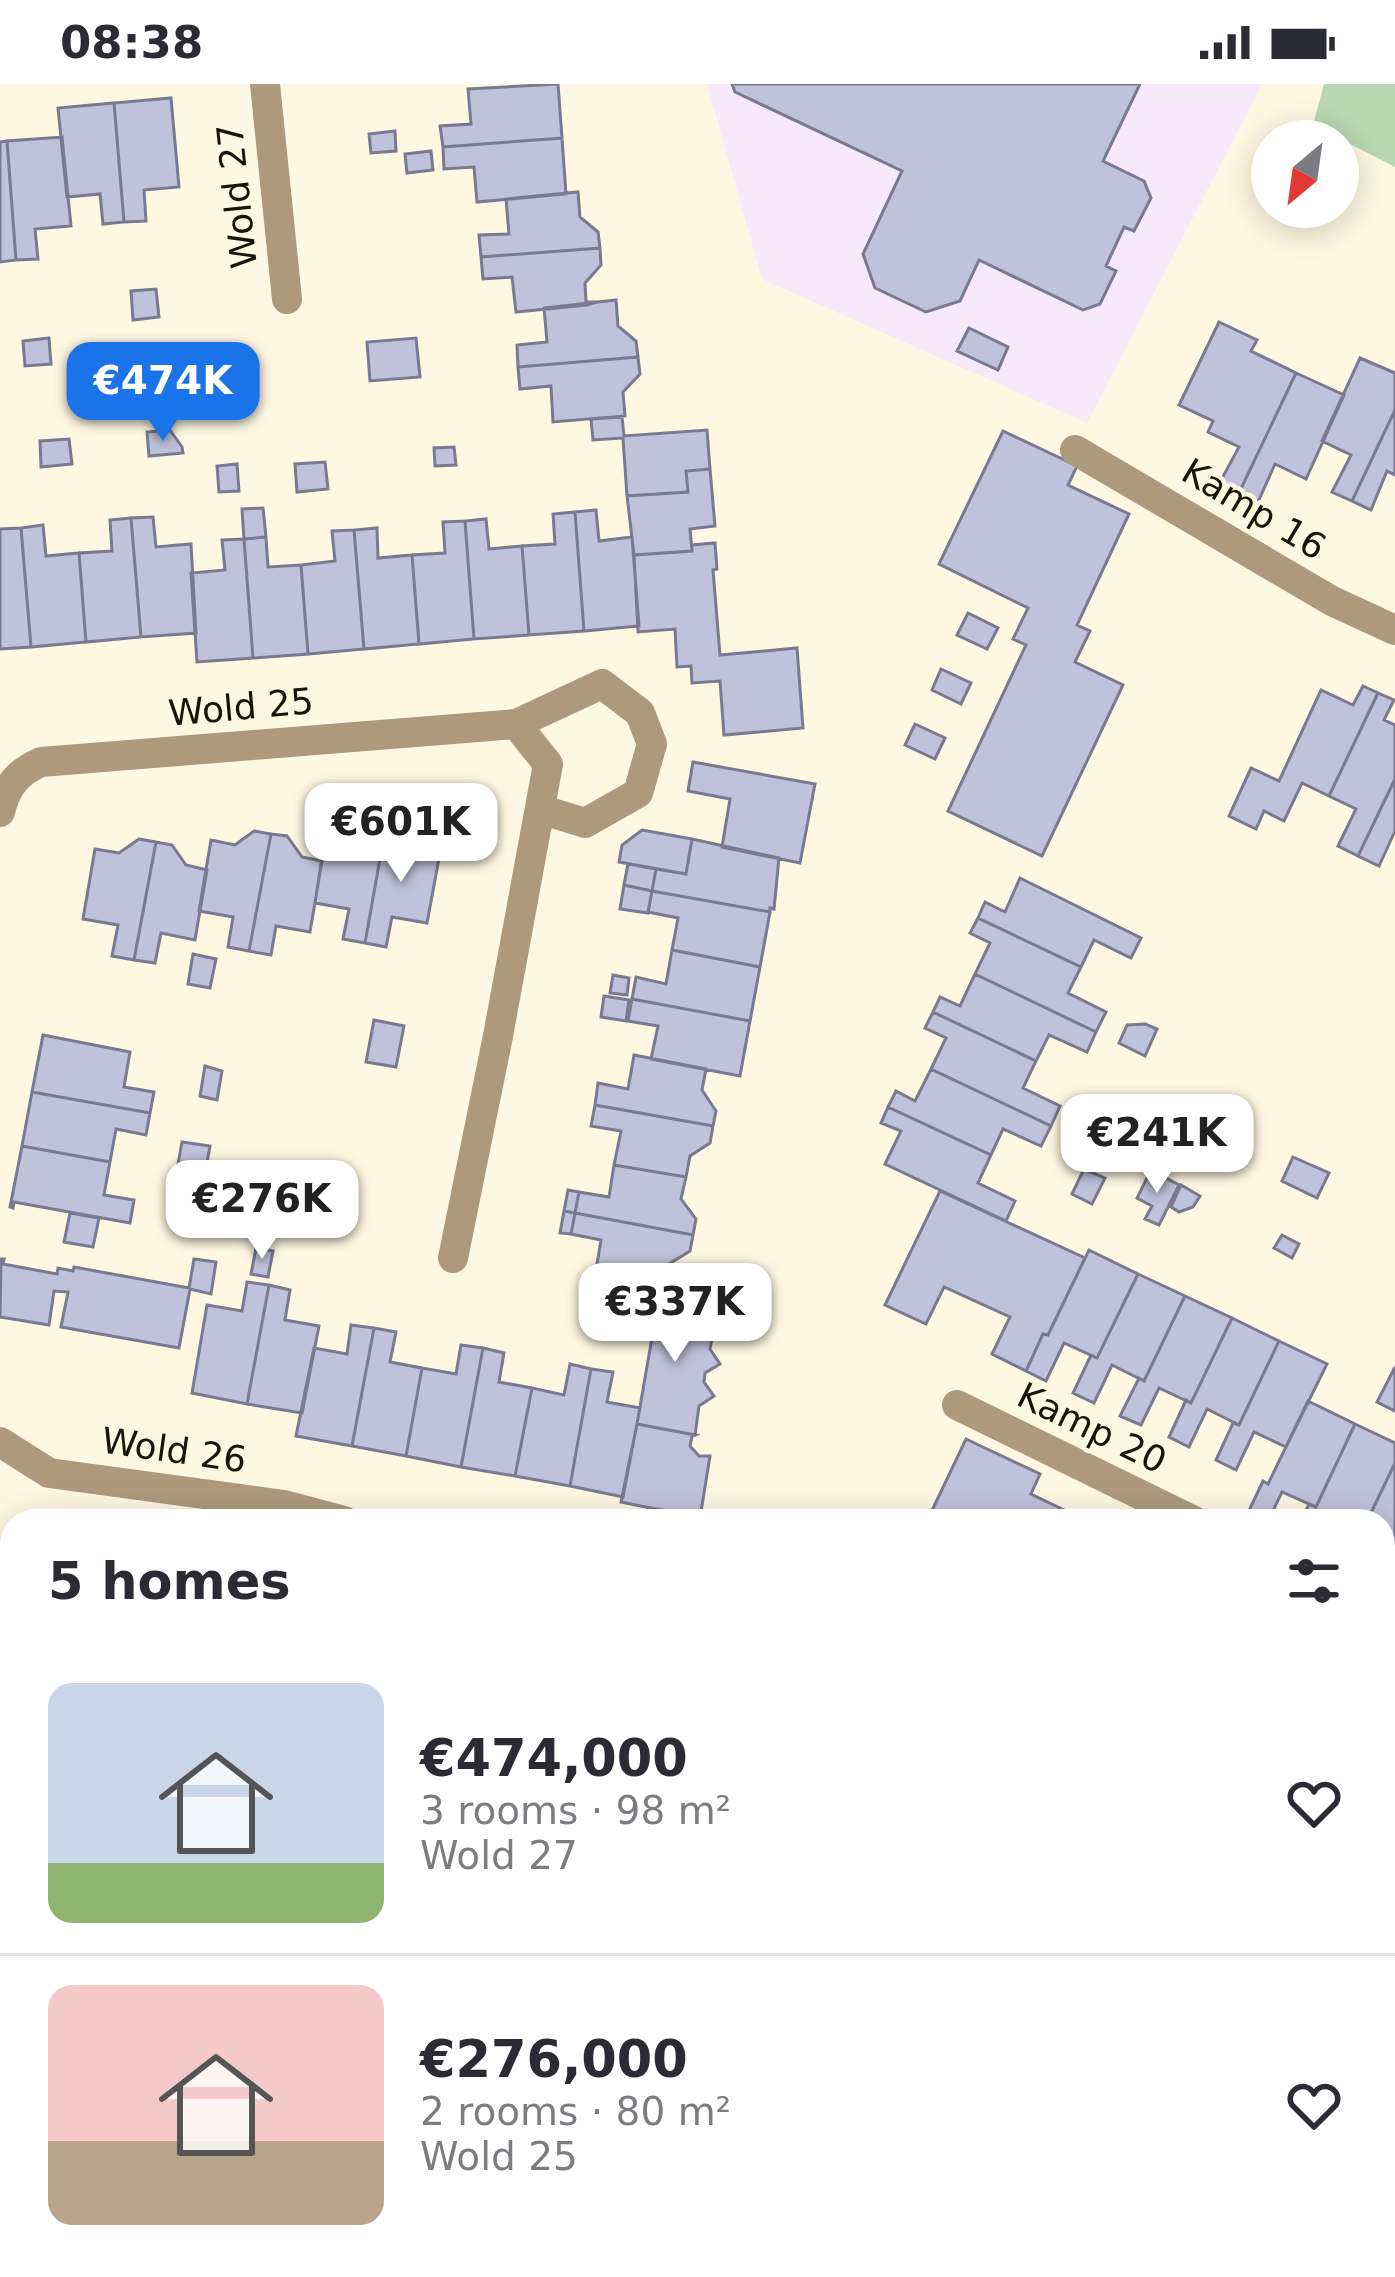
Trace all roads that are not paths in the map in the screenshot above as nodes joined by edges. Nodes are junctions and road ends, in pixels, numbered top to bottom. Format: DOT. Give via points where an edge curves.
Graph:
graph roads {
  1 [pos="265,84"];
  2 [pos="287,299"];
  3 [pos="1075,450"];
  4 [pos="1395,630"];
  5 [pos="516,724"];
  6 [pos="540,809"];
  7 [pos="0,812"];
  8 [pos="453,1258"];
  9 [pos="957,1405"];
  10 [pos="0,1442"];
  11 [pos="302,1509"];
  12 [pos="1169,1509"];
  1 -- 2 [label="street, Wold 27"];
  3 -- 4 [label="street, Kamp 16" via="1331,601"];
  5 -- 6 [label="street" via="548,764"];
  5 -- 6 [label="street, Wold 25" via="602,684 640,713 652,744 638,794 585,823"];
  5 -- 7 [label="street, Wold 25" via="41,762 20,771"];
  6 -- 8 [label="street"];
  9 -- 12 [label="street, Kamp 20"];
  10 -- 11 [label="street, Wold 26" via="49,1473"];
}
